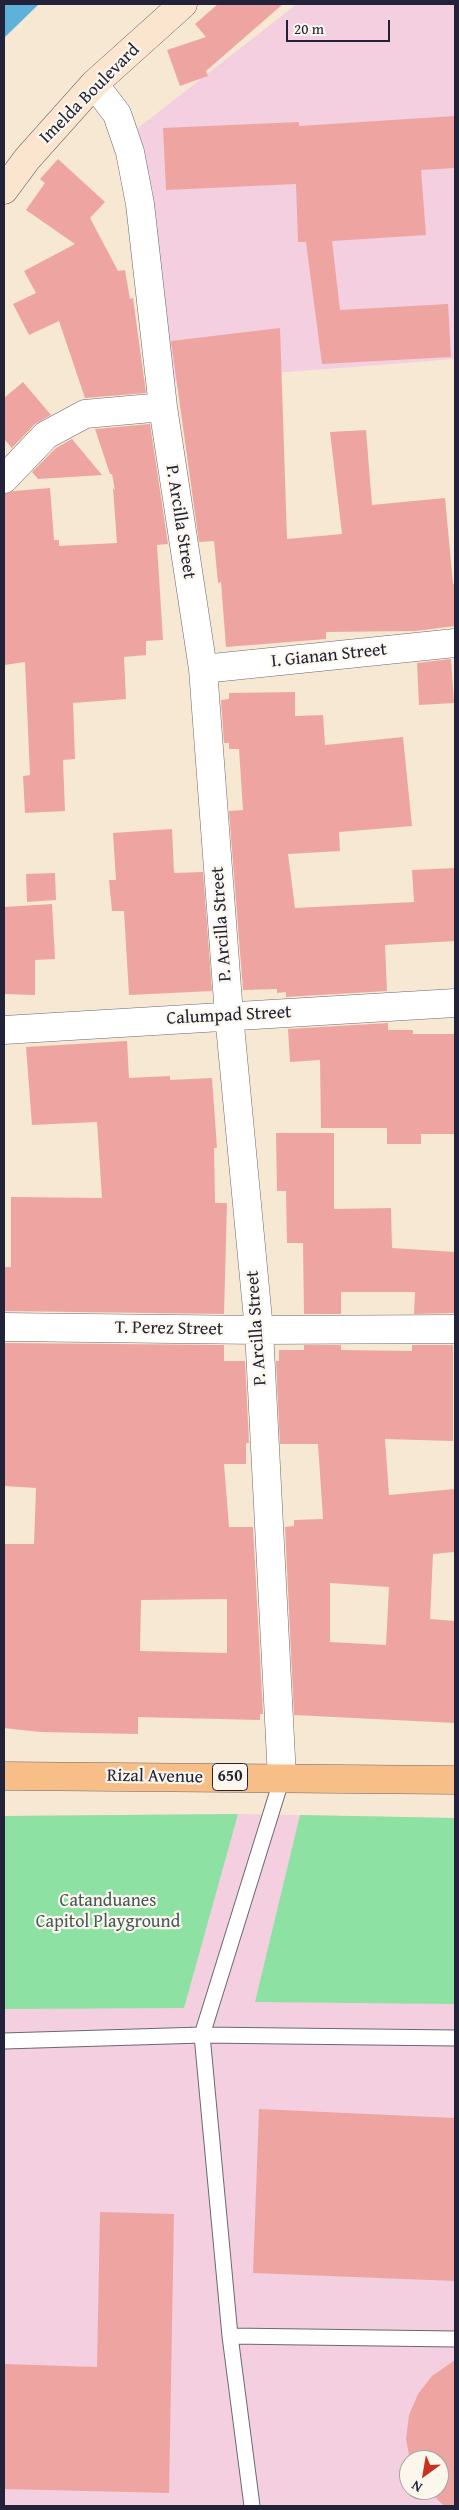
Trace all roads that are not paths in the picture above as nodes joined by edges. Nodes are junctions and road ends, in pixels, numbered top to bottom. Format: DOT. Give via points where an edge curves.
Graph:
graph roads {
  1 [pos="183,4"];
  2 [pos="94,84"];
  3 [pos="4,190"];
  4 [pos="163,407"];
  5 [pos="4,479"];
  6 [pos="455,643"];
  7 [pos="203,669"];
  8 [pos="455,1003"];
  9 [pos="229,1015"];
  10 [pos="4,1030"];
  11 [pos="4,1327"];
  12 [pos="455,1329"];
  13 [pos="259,1330"];
  14 [pos="4,1776"];
  15 [pos="282,1778"];
  16 [pos="455,1780"];
  17 [pos="202,2035"];
  18 [pos="455,2038"];
  19 [pos="4,2041"];
  20 [pos="230,2336"];
  21 [pos="455,2339"];
  22 [pos="252,2506"];
  1 -- 2 [label="main road, Imelda Boulevard"];
  2 -- 3 [label="main road, Imelda Boulevard" via="27,159"];
  2 -- 4 [label="street, P. Arcilla Street" via="117,114 130,152 140,204"];
  4 -- 5 [label="street" via="85,414 46,435"];
  4 -- 7 [label="street, P. Arcilla Street"];
  6 -- 7 [label="street, I. Gianan Street"];
  7 -- 9 [label="street, P. Arcilla Street"];
  8 -- 9 [label="street, Calumpad Street"];
  9 -- 10 [label="street, Calumpad Street"];
  9 -- 13 [label="street, P. Arcilla Street"];
  11 -- 13 [label="street, T. Perez Street"];
  12 -- 13 [label="street, T. Perez Street"];
  13 -- 15 [label="street, P. Arcilla Street"];
  14 -- 15 [label="main road, Rizal Avenue / 650"];
  15 -- 16 [label="main road, Rizal Avenue / 650"];
  15 -- 17 [label="lane"];
  17 -- 18 [label="lane"];
  17 -- 19 [label="lane"];
  17 -- 20 [label="lane"];
  20 -- 21 [label="lane"];
  20 -- 22 [label="lane"];
}
